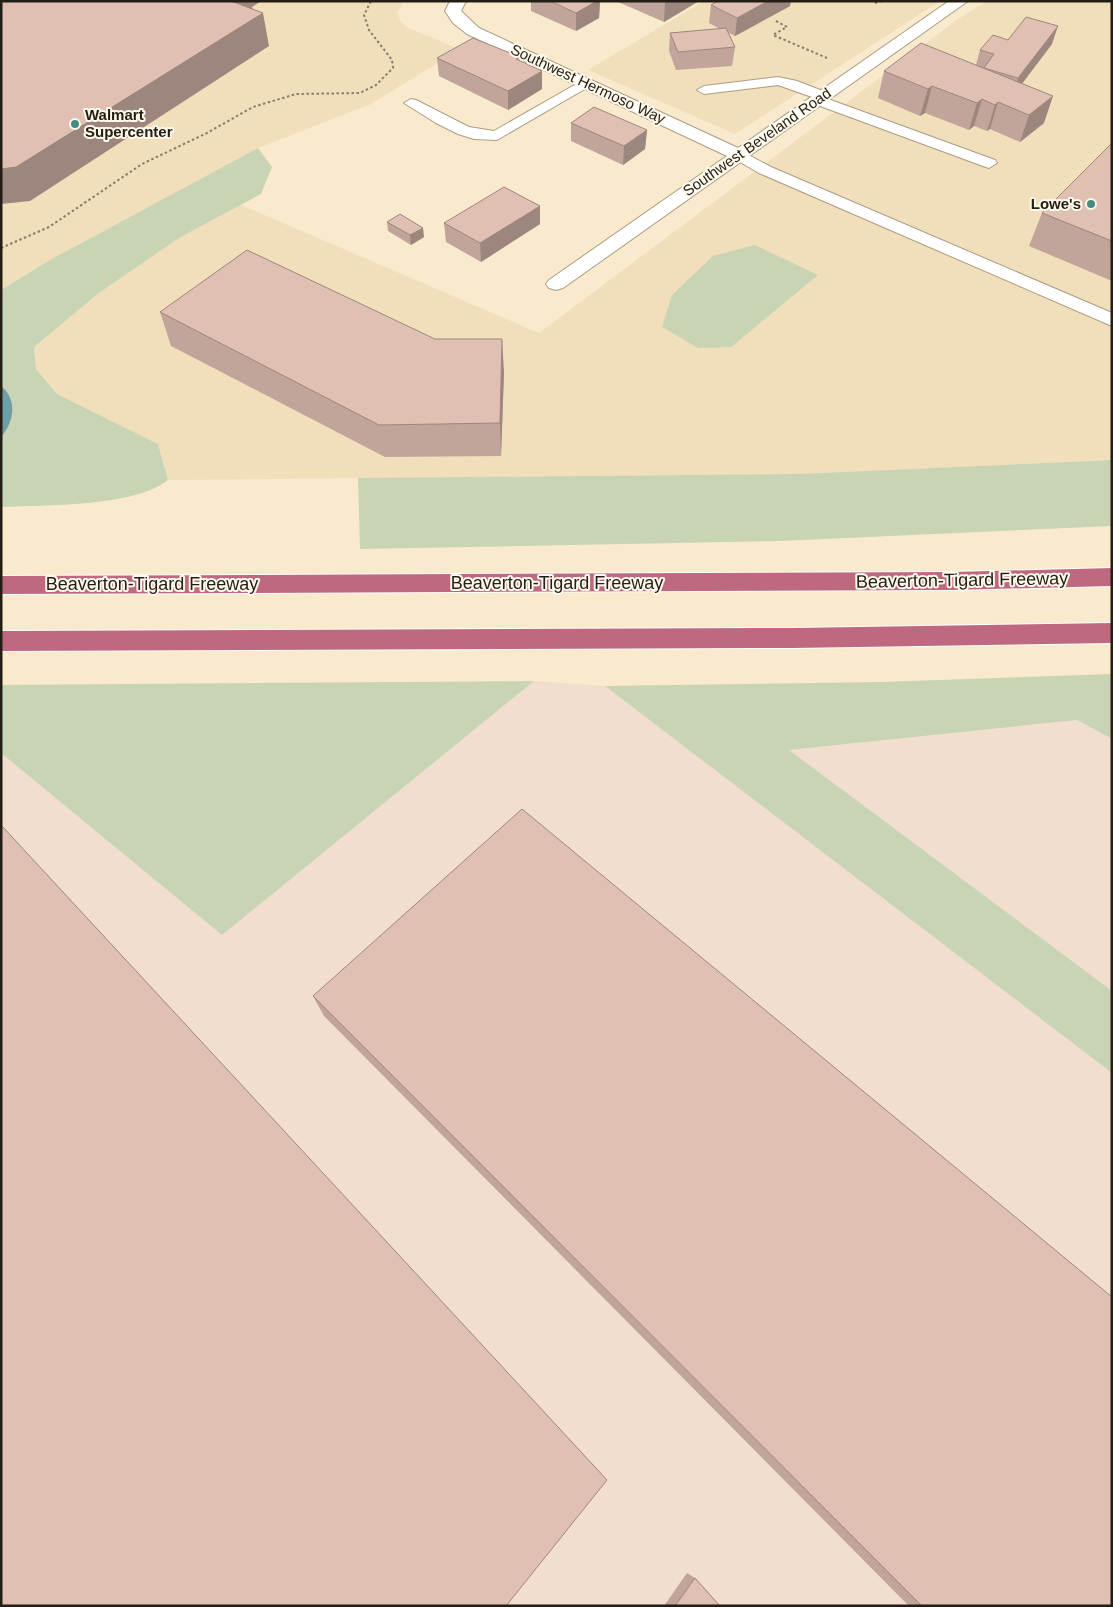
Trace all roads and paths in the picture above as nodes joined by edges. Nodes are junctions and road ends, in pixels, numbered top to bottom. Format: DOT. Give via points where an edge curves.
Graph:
graph roads {
  1 [pos="371,1"];
  2 [pos="458,1"];
  3 [pos="882,1"];
  4 [pos="960,1"];
  5 [pos="875,3"];
  6 [pos="776,21"];
  7 [pos="828,58"];
  8 [pos="585,83"];
  9 [pos="704,90"];
  10 [pos="820,98"];
  11 [pos="411,103"];
  12 [pos="739,155"];
  13 [pos="988,163"];
  14 [pos="1,248"];
  15 [pos="556,284"];
  16 [pos="1112,320"];
  17 [pos="1112,577"];
  18 [pos="1,585"];
  19 [pos="1112,633"];
  20 [pos="1,641"];
  1 -- 14 [label="path" via="364,15 368,30 392,60 393,68 380,84 354,96 318,92 296,94 270,100 239,113 124,176 37,234"];
  2 -- 8 [label="street, Southwest Hermoso Way" via="453,12 473,31"];
  3 -- 5 [label="path"];
  4 -- 10 [label="street, Southwest Beveland Road"];
  6 -- 7 [label="path" via="787,27 772,35"];
  8 -- 11 [label="lane" via="497,135 489,136 472,134"];
  8 -- 12 [label="street, Southwest Hermoso Way"];
  9 -- 10 [label="lane" via="778,82 792,84"];
  10 -- 12 [label="street, Southwest Beveland Road"];
  10 -- 13 [label="lane"];
  12 -- 15 [label="street, Southwest Beveland Road"];
  12 -- 16 [label="lane" via="765,170"];
  17 -- 18 [label="highway, Beaverton-Tigard Freeway" via="952,581"];
  19 -- 20 [label="highway" via="822,638"];
}
